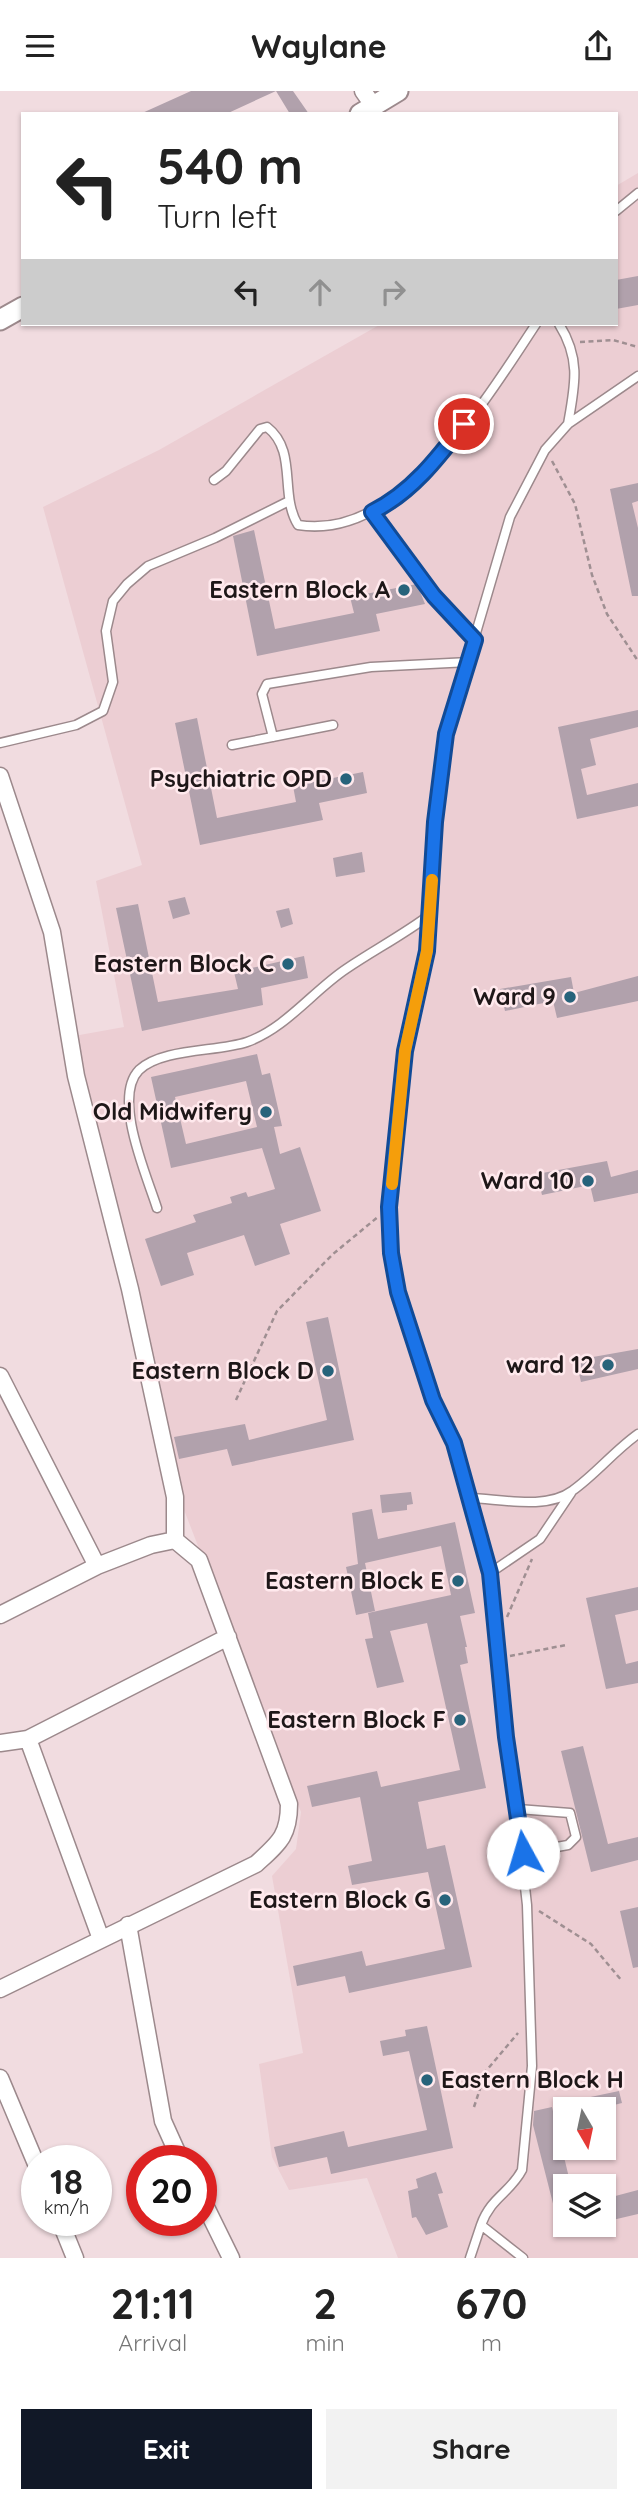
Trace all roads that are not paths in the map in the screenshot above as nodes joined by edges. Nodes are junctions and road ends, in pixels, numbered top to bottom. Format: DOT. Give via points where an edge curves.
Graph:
graph roads {
  1 [pos="398,91"];
  2 [pos="365,103"];
  3 [pos="638,193"];
  4 [pos="618,209"];
  5 [pos="21,308"];
  6 [pos="0,320"];
  7 [pos="535,326"];
  8 [pos="560,326"];
  9 [pos="638,376"];
  10 [pos="568,424"];
  11 [pos="214,480"];
  12 [pos="289,501"];
  13 [pos="372,512"];
  14 [pos="475,640"];
  15 [pos="469,662"];
  16 [pos="333,725"];
  17 [pos="273,737"];
  18 [pos="0,743"];
  19 [pos="232,745"];
  20 [pos="0,776"];
  21 [pos="431,914"];
  22 [pos="157,1208"];
  23 [pos="0,1376"];
  24 [pos="638,1434"];
  25 [pos="571,1493"];
  26 [pos="470,1498"];
  27 [pos="175,1540"];
  28 [pos="97,1566"];
  29 [pos="490,1573"];
  30 [pos="0,1615"];
  31 [pos="228,1637"];
  32 [pos="28,1739"];
  33 [pos="0,1743"];
  34 [pos="518,1809"];
  35 [pos="523,1853"];
  36 [pos="128,1925"];
  37 [pos="101,1939"];
  38 [pos="0,1989"];
  39 [pos="0,2078"];
  40 [pos="28,2145"];
  41 [pos="174,2145"];
  42 [pos="481,2225"];
  43 [pos="217,2230"];
  44 [pos="66,2236"];
  45 [pos="75,2258"];
  46 [pos="231,2258"];
  47 [pos="470,2258"];
  48 [pos="523,2258"];
  1 -- 2 [label="street"];
  3 -- 4 [label="lane"];
  5 -- 6 [label="street"];
  7 -- 13 [label="lane" via="432,467"];
  8 -- 10 [label="lane" via="571,343 576,368"];
  9 -- 10 [label="lane"];
  10 -- 14 [label="lane" via="545,450 510,517"];
  11 -- 12 [label="lane" via="260,429 267,427 285,452"];
  12 -- 13 [label="lane" via="298,525 319,528 348,523"];
  12 -- 18 [label="lane" via="148,566 127,584 113,601 106,631 113,682 103,711 76,725"];
  13 -- 14 [label="lane" via="434,596"];
  14 -- 15 [label="lane"];
  15 -- 17 [label="lane" via="371,667 267,684 262,694"];
  15 -- 21 [label="lane" via="446,734 435,822"];
  16 -- 17 [label="lane"];
  17 -- 19 [label="lane"];
  20 -- 27 [label="street" via="52,932 76,1076 130,1289 175,1497"];
  21 -- 22 [label="lane" via="346,969 268,1032 247,1042 163,1058 139,1070 130,1088 129,1117"];
  21 -- 26 [label="lane" via="405,1051 389,1207 391,1253 398,1292"];
  23 -- 28 [label="street"];
  24 -- 25 [label="lane"];
  25 -- 26 [label="lane" via="538,1501"];
  25 -- 29 [label="lane" via="540,1539"];
  26 -- 29 [label="lane"];
  27 -- 28 [label="street"];
  27 -- 31 [label="street" via="199,1560"];
  28 -- 30 [label="street"];
  29 -- 34 [label="lane"];
  31 -- 32 [label="street"];
  31 -- 36 [label="street" via="289,1804 289,1827 256,1864"];
  32 -- 33 [label="street"];
  32 -- 37 [label="street"];
  34 -- 35 [label="lane"];
  34 -- 35 [label="lane" via="570,1813 576,1837 568,1845"];
  35 -- 42 [label="lane" via="532,2066 522,2170 488,2206"];
  36 -- 37 [label="street"];
  36 -- 41 [label="street" via="163,2121"];
  37 -- 38 [label="street"];
  39 -- 40 [label="street"];
  42 -- 47 [label="lane"];
  42 -- 48 [label="lane"];
  43 -- 46 [label="street"];
  44 -- 45 [label="street"];
}
